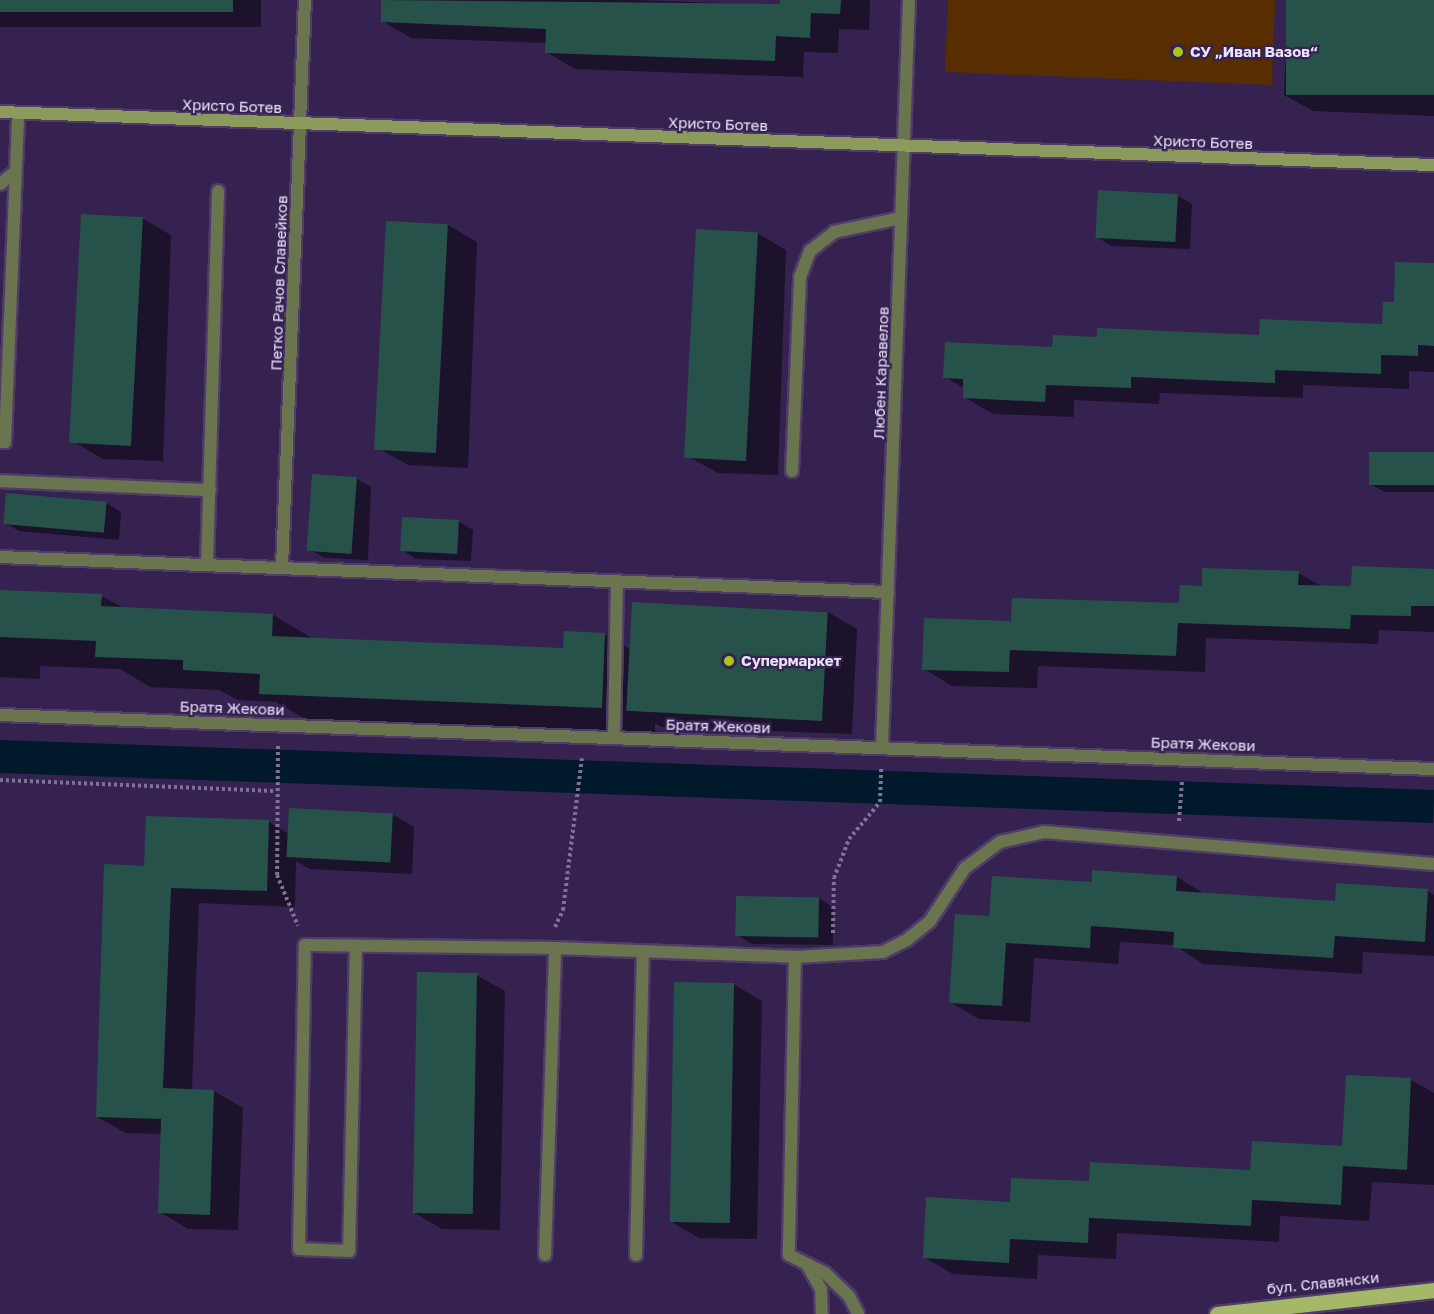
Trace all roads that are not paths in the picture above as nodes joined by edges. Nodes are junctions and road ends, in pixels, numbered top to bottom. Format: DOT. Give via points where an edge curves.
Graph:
graph roads {
  1 [pos="305,0"];
  2 [pos="909,0"];
  3 [pos="0,112"];
  4 [pos="18,113"];
  5 [pos="300,123"];
  6 [pos="904,146"];
  7 [pos="1434,165"];
  8 [pos="0,171"];
  9 [pos="15,172"];
  10 [pos="0,184"];
  11 [pos="218,191"];
  12 [pos="901,218"];
  13 [pos="0,442"];
  14 [pos="792,471"];
  15 [pos="0,481"];
  16 [pos="210,490"];
  17 [pos="0,557"];
  18 [pos="207,564"];
  19 [pos="282,567"];
  20 [pos="617,581"];
  21 [pos="888,592"];
  22 [pos="0,715"];
  23 [pos="614,737"];
  24 [pos="882,747"];
  25 [pos="1434,769"];
  26 [pos="1434,864"];
  27 [pos="356,946"];
  28 [pos="549,948"];
  29 [pos="643,953"];
  30 [pos="795,957"];
  31 [pos="545,1255"];
  32 [pos="636,1256"];
  33 [pos="807,1264"];
  34 [pos="1434,1290"];
  35 [pos="822,1314"];
  36 [pos="858,1314"];
  37 [pos="1217,1314"];
  1 -- 5 [label="street, Петко Рачов Славейков"];
  2 -- 6 [label="street, Любен Каравелов"];
  3 -- 4 [label="street, Христо Ботев"];
  4 -- 5 [label="street, Христо Ботев"];
  4 -- 9 [label="street"];
  5 -- 6 [label="street, Христо Ботев"];
  5 -- 19 [label="street, Петко Рачов Славейков"];
  6 -- 7 [label="street, Христо Ботев"];
  6 -- 12 [label="street, Любен Каравелов"];
  8 -- 9 [label="street"];
  9 -- 10 [label="street"];
  9 -- 13 [label="street" via="5,442"];
  11 -- 16 [label="street"];
  12 -- 14 [label="street" via="834,232 810,251 800,276"];
  12 -- 21 [label="street, Любен Каравелов"];
  15 -- 16 [label="street"];
  16 -- 18 [label="street"];
  17 -- 18 [label="street"];
  18 -- 19 [label="street"];
  19 -- 20 [label="street"];
  20 -- 21 [label="street"];
  20 -- 23 [label="street"];
  21 -- 24 [label="street, Любен Каравелов"];
  22 -- 23 [label="street, Братя Жекови"];
  23 -- 24 [label="street, Братя Жекови"];
  24 -- 25 [label="street, Братя Жекови"];
  26 -- 30 [label="street" via="1044,832 1000,842 965,868 930,921 883,952"];
  27 -- 27 [label="street" via="305,945 299,1249 349,1251"];
  27 -- 28 [label="street"];
  28 -- 29 [label="street"];
  28 -- 31 [label="street"];
  29 -- 30 [label="street"];
  29 -- 32 [label="street"];
  30 -- 33 [label="street" via="789,1255"];
  33 -- 35 [label="street" via="820,1289"];
  33 -- 36 [label="street" via="825,1273 849,1296"];
  34 -- 37 [label="main road, бул. Славянски"];
}
